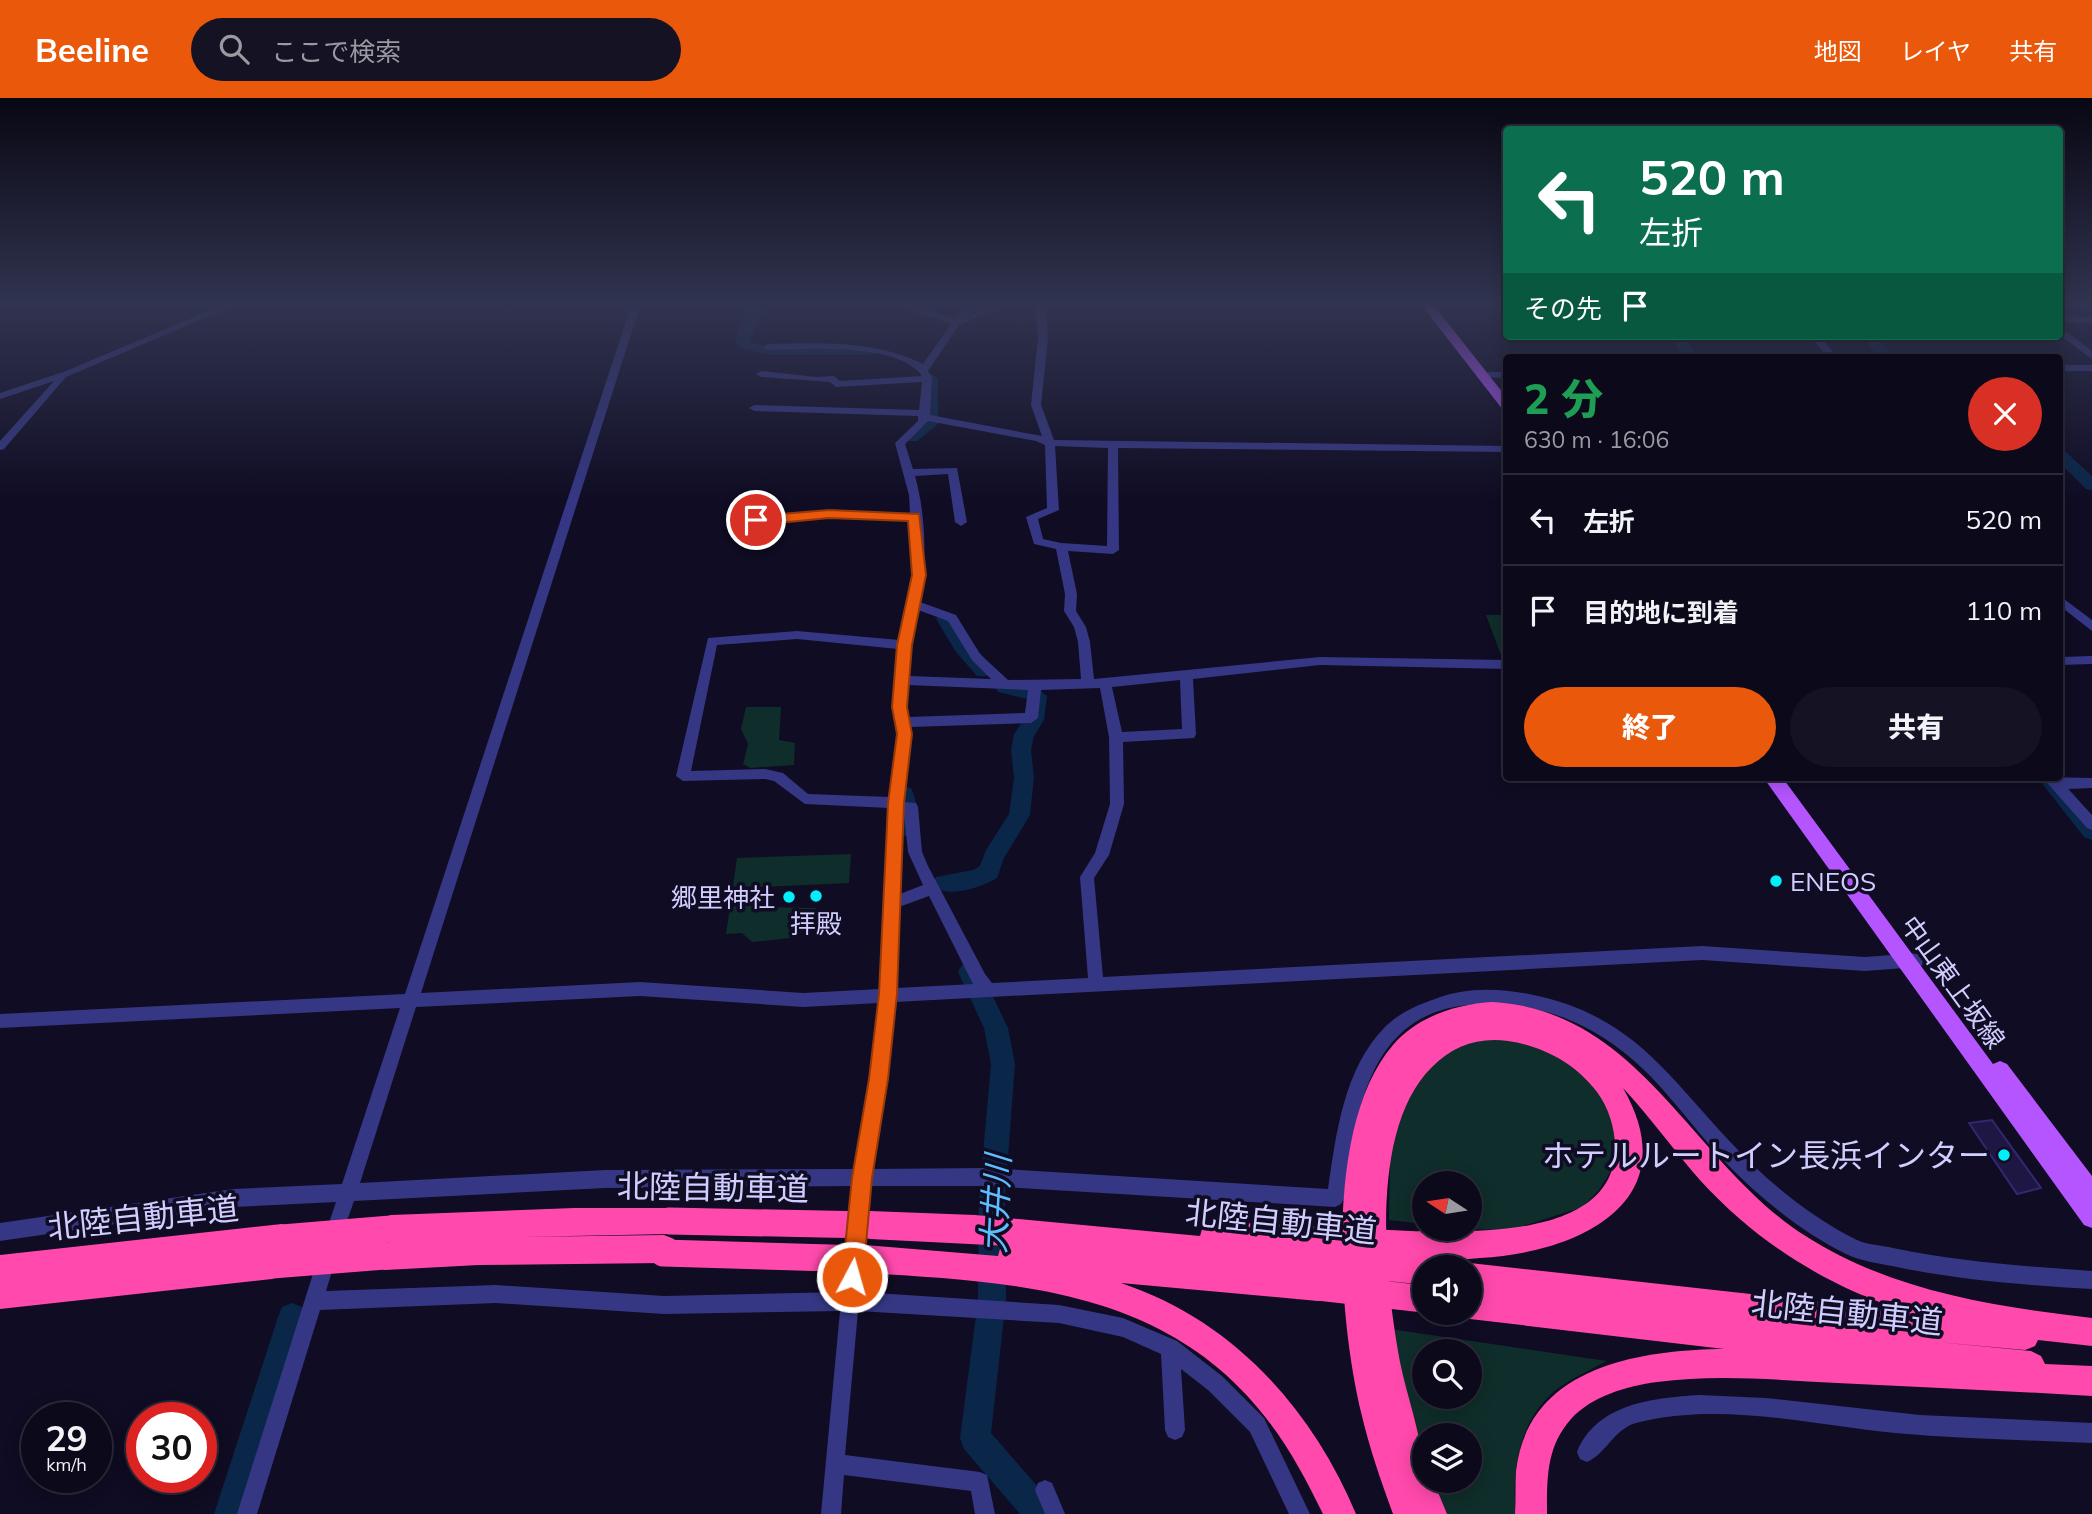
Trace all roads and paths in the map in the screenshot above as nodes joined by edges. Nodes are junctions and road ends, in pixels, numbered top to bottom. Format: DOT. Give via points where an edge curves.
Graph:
graph roads {
  1 [pos="78,369"];
  2 [pos="616,369"];
  3 [pos="916,369"];
  4 [pos="928,369"];
  5 [pos="1040,369"];
  6 [pos="1482,369"];
  7 [pos="1483,369"];
  8 [pos="69,373"];
  9 [pos="761,374"];
  10 [pos="925,374"];
  11 [pos="1487,375"];
  12 [pos="1503,375"];
  13 [pos="52,387"];
  14 [pos="1503,391"];
  15 [pos="0,398"];
  16 [pos="1503,401"];
  17 [pos="754,408"];
  18 [pos="928,417"];
  19 [pos="1050,443"];
  20 [pos="1113,445"];
  21 [pos="0,447"];
  22 [pos="1503,449"];
  23 [pos="908,472"];
  24 [pos="915,517"];
  25 [pos="733,521"];
  26 [pos="961,522"];
  27 [pos="1061,547"];
  28 [pos="2063,603"];
  29 [pos="913,604"];
  30 [pos="2092,627"];
  31 [pos="905,645"];
  32 [pos="2092,660"];
  33 [pos="2063,661"];
  34 [pos="1503,664"];
  35 [pos="1186,675"];
  36 [pos="903,680"];
  37 [pos="1088,683"];
  38 [pos="1105,683"];
  39 [pos="1004,684"];
  40 [pos="1035,686"];
  41 [pos="904,722"];
  42 [pos="1116,737"];
  43 [pos="1775,781"];
  44 [pos="1788,781"];
  45 [pos="2053,781"];
  46 [pos="2063,781"];
  47 [pos="2092,783"];
  48 [pos="900,806"];
  49 [pos="2092,824"];
  50 [pos="928,890"];
  51 [pos="891,904"];
  52 [pos="1912,960"];
  53 [pos="1096,984"];
  54 [pos="980,990"];
  55 [pos="888,994"];
  56 [pos="411,999"];
  57 [pos="0,1021"];
  58 [pos="862,1178"];
  59 [pos="349,1192"];
  60 [pos="2089,1204"];
  61 [pos="0,1233"];
  62 [pos="388,1243"];
  63 [pos="1027,1249"];
  64 [pos="1463,1255"];
  65 [pos="0,1269"];
  66 [pos="1412,1270"];
  67 [pos="1412,1274"];
  68 [pos="1482,1278"];
  69 [pos="2092,1280"];
  70 [pos="0,1295"];
  71 [pos="313,1301"];
  72 [pos="850,1301"];
  73 [pos="1482,1306"];
  74 [pos="2092,1332"];
  75 [pos="2092,1342"];
  76 [pos="1170,1348"];
  77 [pos="2092,1371"];
  78 [pos="2092,1381"];
  79 [pos="1175,1430"];
  80 [pos="2092,1433"];
  81 [pos="1587,1451"];
  82 [pos="834,1464"];
  83 [pos="1045,1490"];
  84 [pos="247,1514"];
  85 [pos="831,1514"];
  86 [pos="985,1514"];
  87 [pos="1055,1514"];
  88 [pos="1300,1514"];
  89 [pos="1340,1514"];
  90 [pos="1409,1514"];
  91 [pos="1431,1514"];
  92 [pos="1531,1514"];
  1 -- 8 [label="street"];
  2 -- 56 [label="street"];
  3 -- 10 [label="street"];
  4 -- 10 [label="street"];
  5 -- 19 [label="street" via="1036,405"];
  6 -- 11 [label="main road"];
  7 -- 11 [label="main road"];
  8 -- 13 [label="street"];
  8 -- 15 [label="street"];
  9 -- 10 [label="street" via="799,376 809,381 834,379 836,384"];
  10 -- 18 [label="street"];
  11 -- 12 [label="street"];
  11 -- 14 [label="main road"];
  11 -- 16 [label="main road"];
  13 -- 15 [label="street"];
  13 -- 21 [label="street"];
  17 -- 18 [label="street"];
  18 -- 19 [label="street"];
  18 -- 23 [label="street" via="900,443"];
  19 -- 20 [label="street"];
  19 -- 27 [label="street" via="1053,510 1032,517 1038,541"];
  20 -- 22 [label="street"];
  20 -- 27 [label="street" via="1113,550"];
  23 -- 24 [label="street"];
  23 -- 26 [label="street" via="953,470"];
  24 -- 25 [label="street" via="829,514"];
  24 -- 29 [label="street" via="919,575"];
  27 -- 37 [label="street" via="1070,611 1084,642"];
  28 -- 30 [label="street"];
  29 -- 31 [label="street"];
  29 -- 39 [label="street" via="952,618 976,657"];
  31 -- 36 [label="street"];
  31 -- 48 [label="street" via="797,635 712,641 683,776 765,774 778,777 805,799"];
  32 -- 33 [label="street"];
  34 -- 35 [label="street" via="1320,662"];
  35 -- 38 [label="street"];
  35 -- 42 [label="street" via="1189,734"];
  36 -- 39 [label="street"];
  36 -- 41 [label="street" via="900,707"];
  37 -- 38 [label="street"];
  37 -- 40 [label="street"];
  38 -- 42 [label="street"];
  39 -- 40 [label="street"];
  40 -- 41 [label="street" via="1031,718"];
  41 -- 48 [label="street"];
  42 -- 53 [label="street" via="1117,804 1102,855 1087,877"];
  43 -- 52 [label="main road, 中山東上坂線"];
  44 -- 52 [label="main road, 中山東上坂線"];
  45 -- 49 [label="street"];
  46 -- 47 [label="street"];
  48 -- 50 [label="street" via="911,807 915,852"];
  48 -- 51 [label="street"];
  50 -- 51 [label="street"];
  50 -- 54 [label="street" via="979,979"];
  51 -- 55 [label="street"];
  52 -- 53 [label="street" via="1865,964 1702,953"];
  52 -- 60 [label="main road, 中山東上坂線"];
  53 -- 54 [label="street"];
  54 -- 55 [label="street"];
  55 -- 56 [label="street" via="803,1000 640,989"];
  55 -- 58 [label="street"];
  56 -- 57 [label="street"];
  56 -- 59 [label="street"];
  58 -- 59 [label="street" via="605,1179"];
  58 -- 69 [label="street" via="993,1178 1335,1198 1346,1122 1370,1059 1400,1022 1440,1001 1495,994 1558,1007 1609,1031 1664,1077 1735,1160 1854,1248 1937,1268"];
  58 -- 72 [label="street"];
  59 -- 61 [label="street" via="233,1198"];
  59 -- 71 [label="street"];
  62 -- 63 [label="highway, 北陸自動車道, bridge" via="971,1261"];
  62 -- 63 [label="highway, 北陸自動車道, bridge" via="574,1221 669,1221 975,1229"];
  62 -- 65 [label="highway, 北陸自動車道, bridge" via="282,1238"];
  62 -- 70 [label="highway, 北陸自動車道, bridge" via="272,1265"];
  63 -- 66 [label="highway, 北陸自動車道, bridge" via="1316,1250"];
  63 -- 67 [label="highway, 北陸自動車道, bridge" via="1318,1287"];
  63 -- 89 [label="highway" via="1086,1285 1137,1300 1211,1343 1276,1407"];
  64 -- 91 [label="highway" via="1487,1245 1539,1237 1583,1220 1610,1199 1626,1167 1628,1131 1616,1099 1597,1072 1539,1036 1503,1029 1470,1031 1439,1044 1411,1069 1393,1101 1381,1144 1374,1247 1378,1311 1401,1433"];
  68 -- 75 [label="highway, 北陸自動車道" via="1825,1318"];
  71 -- 72 [label="street" via="496,1294 664,1305"];
  71 -- 84 [label="street"];
  72 -- 76 [label="street" via="1059,1314 1123,1328"];
  72 -- 82 [label="street"];
  73 -- 77 [label="highway, 北陸自動車道"];
  74 -- 90 [label="highway" via="1933,1306 1841,1274 1789,1243 1738,1200 1633,1082 1591,1045 1529,1018 1488,1013 1455,1018 1414,1040 1383,1079 1369,1118 1357,1193 1359,1290 1368,1369 1385,1446"];
  76 -- 79 [label="street"];
  76 -- 88 [label="street" via="1215,1383 1257,1425"];
  78 -- 92 [label="highway" via="1732,1363 1676,1363 1624,1372 1585,1389 1556,1414 1532,1469"];
  80 -- 81 [label="street" via="1896,1423 1748,1408 1683,1408 1634,1414 1609,1427"];
  82 -- 85 [label="street"];
  82 -- 86 [label="street" via="979,1482"];
  83 -- 87 [label="street"];
}
